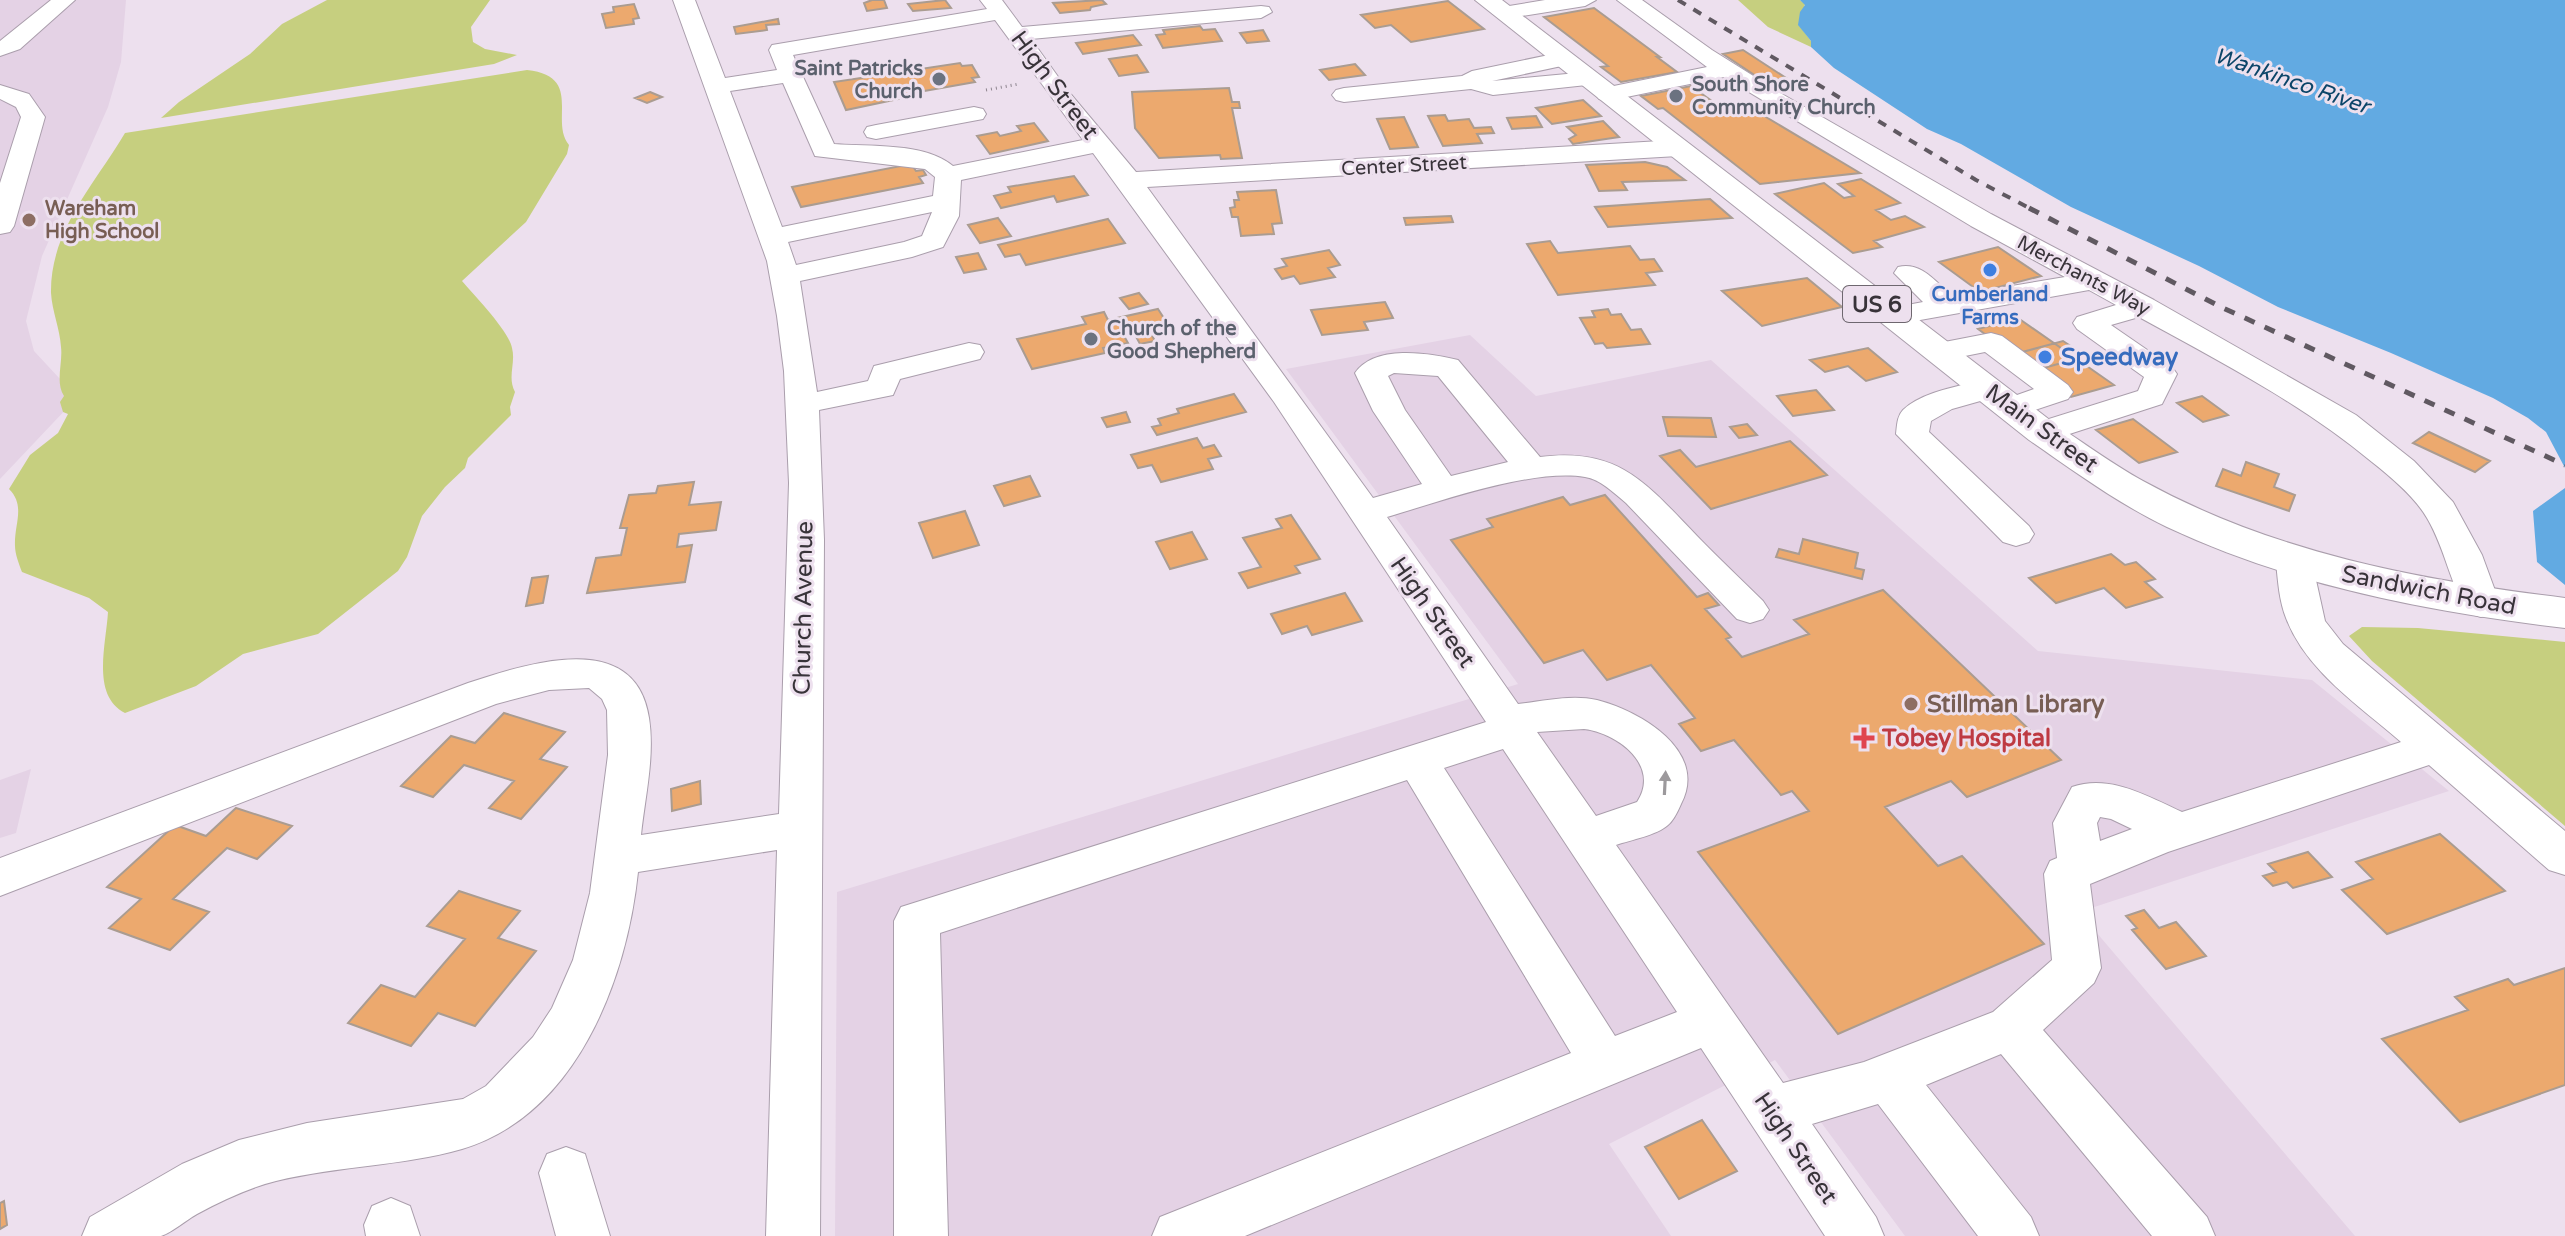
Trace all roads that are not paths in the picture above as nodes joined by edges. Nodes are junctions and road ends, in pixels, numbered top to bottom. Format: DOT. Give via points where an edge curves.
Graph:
graph roads {
  1 [pos="64,0"];
  2 [pos="684,0"];
  3 [pos="1585,0"];
  4 [pos="1628,0"];
  5 [pos="1495,6"];
  6 [pos="1261,12"];
  7 [pos="1003,16"];
  8 [pos="939,24"];
  9 [pos="952,45"];
  10 [pos="0,49"];
  11 [pos="1517,67"];
  12 [pos="1726,70"];
  13 [pos="791,75"];
  14 [pos="1586,77"];
  15 [pos="1474,82"];
  16 [pos="1534,84"];
  17 [pos="716,86"];
  18 [pos="0,92"];
  19 [pos="1344,95"];
  20 [pos="974,114"];
  21 [pos="919,124"];
  22 [pos="876,132"];
  23 [pos="28,135"];
  24 [pos="0,142"];
  25 [pos="1100,144"];
  26 [pos="1678,148"];
  27 [pos="943,180"];
  28 [pos="1129,180"];
  29 [pos="0,226"];
  30 [pos="773,237"];
  31 [pos="1908,273"];
  32 [pos="785,276"];
  33 [pos="2095,280"];
  34 [pos="2144,306"];
  35 [pos="1947,307"];
  36 [pos="1892,316"];
  37 [pos="2209,342"];
  38 [pos="969,352"];
  39 [pos="1940,352"];
  40 [pos="2144,362"];
  41 [pos="1999,398"];
  42 [pos="803,404"];
  43 [pos="2042,432"];
  44 [pos="1532,470"];
  45 [pos="1444,490"];
  46 [pos="1363,513"];
  47 [pos="2016,534"];
  48 [pos="2294,562"];
  49 [pos="2481,604"];
  50 [pos="1750,610"];
  51 [pos="2565,613"];
  52 [pos="1511,725"];
  53 [pos="2435,747"];
  54 [pos="1417,760"];
  55 [pos="800,829"];
  56 [pos="2180,831"];
  57 [pos="1586,838"];
  58 [pos="617,857"];
  59 [pos="2565,857"];
  60 [pos="2081,868"];
  61 [pos="0,877"];
  62 [pos="1710,1021"];
  63 [pos="2010,1028"];
  64 [pos="1605,1064"];
  65 [pos="1888,1077"];
  66 [pos="1771,1111"];
  67 [pos="566,1173"];
  68 [pos="109,1236"];
  69 [pos="583,1236"];
  70 [pos="793,1236"];
  71 [pos="921,1236"];
  72 [pos="1179,1236"];
  73 [pos="1857,1236"];
  74 [pos="2012,1236"];
  75 [pos="2188,1236"];
  1 -- 10 [label="street"];
  2 -- 17 [label="street, Church Avenue"];
  3 -- 5 [label="street"];
  4 -- 12 [label="street, Merchants Way"];
  5 -- 14 [label="main road, Main Street / US 6"];
  6 -- 7 [label="street"];
  7 -- 8 [label="street"];
  7 -- 25 [label="street, High Street"];
  8 -- 9 [label="street"];
  8 -- 13 [label="street" via="780,50"];
  11 -- 14 [label="street"];
  11 -- 15 [label="street" via="1474,75"];
  11 -- 16 [label="street"];
  12 -- 14 [label="street"];
  12 -- 33 [label="street, Merchants Way" via="1958,207"];
  13 -- 17 [label="street"];
  13 -- 27 [label="street" via="824,151 905,157"];
  14 -- 16 [label="street"];
  14 -- 26 [label="main road, Main Street / US 6"];
  15 -- 16 [label="street" via="1493,88"];
  15 -- 19 [label="street"];
  17 -- 30 [label="street, Church Avenue"];
  18 -- 23 [label="street" via="28,104 33,117"];
  20 -- 21 [label="street"];
  21 -- 22 [label="street"];
  21 -- 27 [label="street" via="937,153"];
  23 -- 24 [label="street"];
  23 -- 29 [label="street"];
  25 -- 27 [label="street"];
  25 -- 28 [label="street, High Street"];
  26 -- 28 [label="street, Center Street"];
  26 -- 36 [label="main road, Main Street / US 6"];
  27 -- 30 [label="street"];
  27 -- 32 [label="street" via="945,216 933,241"];
  28 -- 46 [label="street, High Street" via="1288,399"];
  30 -- 32 [label="street, Church Avenue"];
  31 -- 35 [label="street"];
  32 -- 42 [label="street, Church Avenue"];
  33 -- 34 [label="street, Merchants Way"];
  33 -- 35 [label="street"];
  34 -- 37 [label="street, Merchants Way"];
  34 -- 40 [label="street" via="2088,323"];
  35 -- 36 [label="street"];
  36 -- 39 [label="main road, Main Street / US 6"];
  37 -- 40 [label="street"];
  37 -- 49 [label="street, Merchants Way" via="2344,422 2416,482 2450,525"];
  38 -- 42 [label="street" via="885,373 882,388"];
  39 -- 41 [label="main road, Main Street / US 6"];
  39 -- 41 [label="street" via="1991,342 2057,392"];
  40 -- 43 [label="street" via="2161,374 2151,397"];
  41 -- 43 [label="main road, Main Street / US 6"];
  41 -- 47 [label="street" via="1941,402 1915,416 1912,434"];
  42 -- 55 [label="street, Church Avenue"];
  43 -- 48 [label="main road, Main Street / US 6" via="2126,489 2225,537"];
  44 -- 45 [label="street"];
  44 -- 45 [label="street" via="1447,367 1389,363 1371,373 1389,411"];
  44 -- 50 [label="street" via="1565,464 1603,470 1645,498"];
  45 -- 46 [label="street"];
  46 -- 52 [label="street, High Street"];
  48 -- 49 [label="main road, Sandwich Road / US 6"];
  48 -- 53 [label="street" via="2301,614 2313,639"];
  49 -- 51 [label="main road, Sandwich Road / US 6"];
  52 -- 54 [label="street"];
  52 -- 57 [label="street, High Street"];
  57 -- 52 [label="street, one-way" via="1652,814 1660,806 1668,783 1659,755 1632,731 1596,715 1559,715"];
  53 -- 56 [label="street"];
  53 -- 59 [label="street"];
  54 -- 64 [label="street"];
  54 -- 71 [label="street" via="917,921"];
  55 -- 58 [label="street"];
  55 -- 70 [label="street, Church Avenue"];
  56 -- 60 [label="street"];
  56 -- 60 [label="street" via="2117,802 2087,799 2075,823"];
  57 -- 62 [label="street, High Street"];
  58 -- 61 [label="street" via="629,718 610,682 572,672 473,698 234,784"];
  58 -- 68 [label="street" via="597,957 574,1018 535,1075 500,1107 457,1126 258,1160 198,1184"];
  60 -- 63 [label="street" via="2066,874 2077,968"];
  62 -- 64 [label="street"];
  62 -- 66 [label="street, High Street"];
  63 -- 65 [label="street"];
  63 -- 75 [label="street"];
  64 -- 72 [label="street"];
  65 -- 66 [label="street"];
  65 -- 74 [label="street"];
  66 -- 73 [label="street, High Street"];
  67 -- 69 [label="street"];
}
